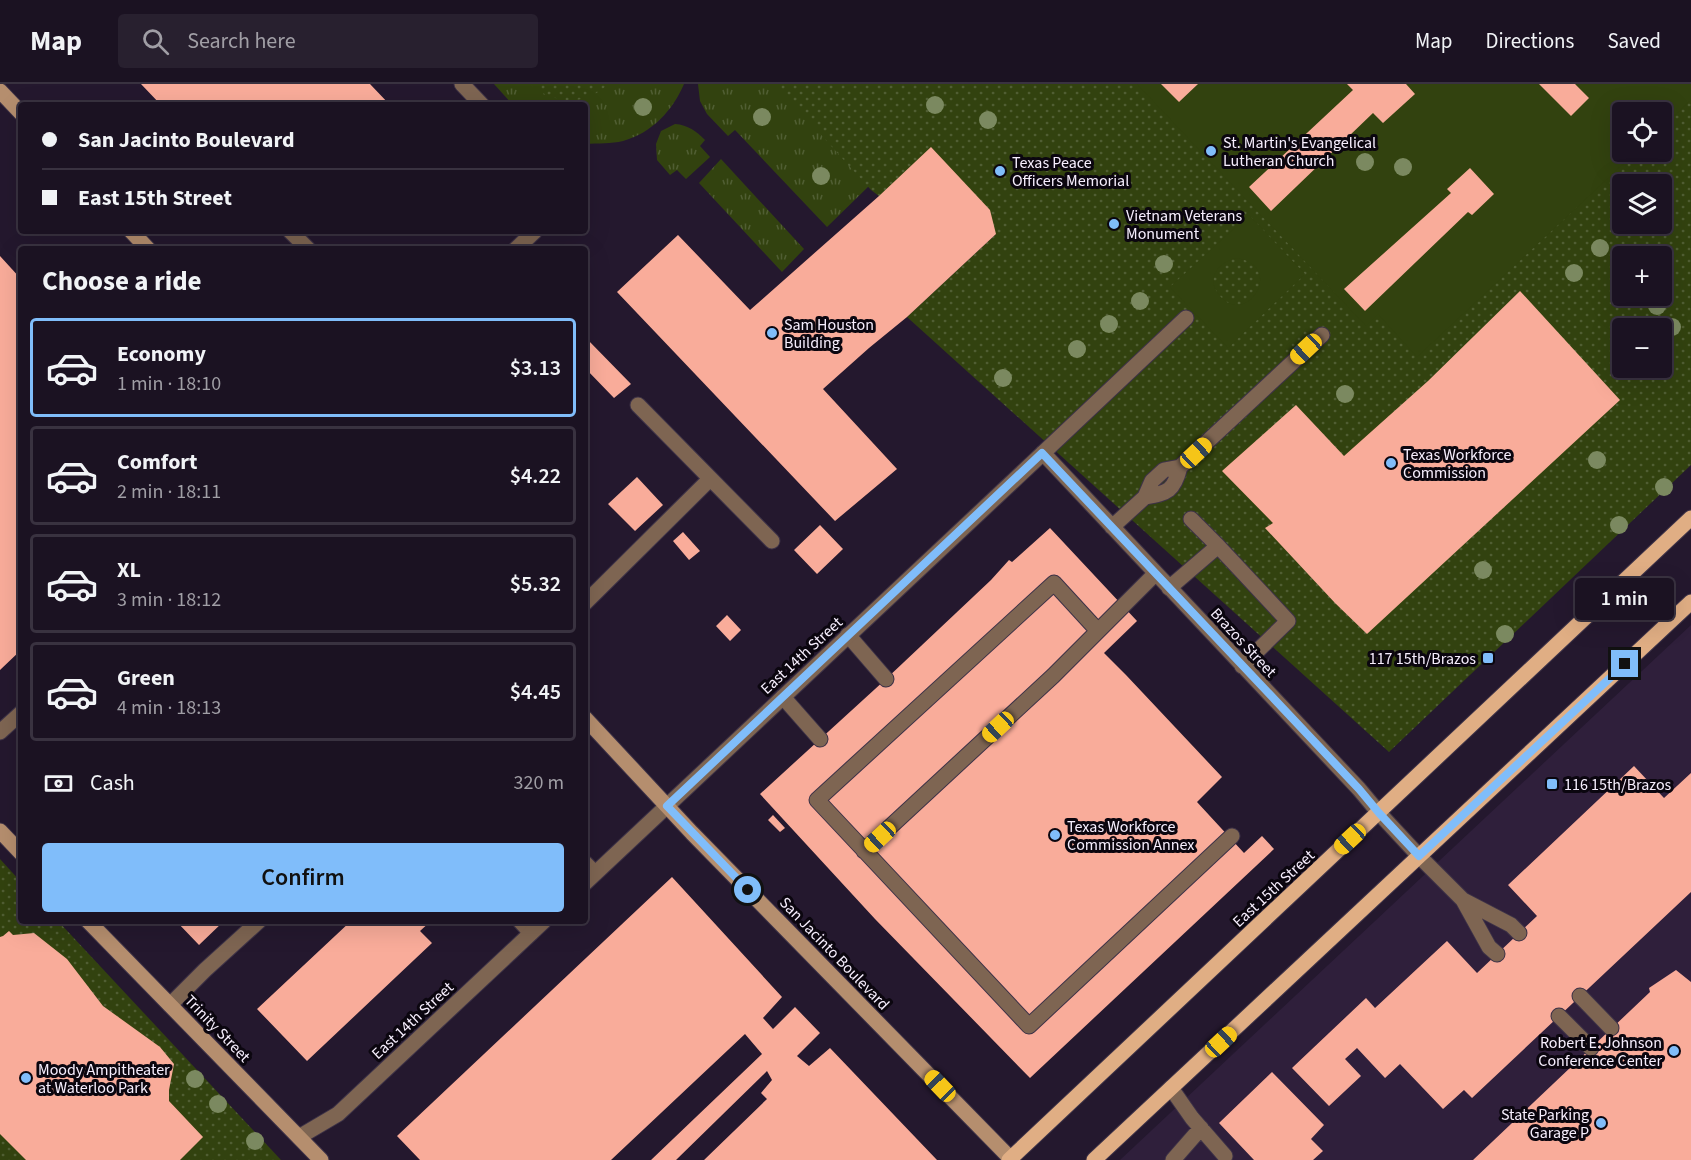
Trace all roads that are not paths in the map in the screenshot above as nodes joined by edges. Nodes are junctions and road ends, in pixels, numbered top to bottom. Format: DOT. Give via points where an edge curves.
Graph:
graph roads {
  1 [pos="462,84"];
  2 [pos="0,91"];
  3 [pos="479,102"];
  4 [pos="18,110"];
  5 [pos="134,234"];
  6 [pos="293,234"];
  7 [pos="532,234"];
  8 [pos="145,246"];
  9 [pos="305,246"];
  10 [pos="519,246"];
  11 [pos="1186,318"];
  12 [pos="1322,334"];
  13 [pos="638,405"];
  14 [pos="1042,453"];
  15 [pos="710,478"];
  16 [pos="1691,518"];
  17 [pos="1191,519"];
  18 [pos="1112,527"];
  19 [pos="772,541"];
  20 [pos="1218,546"];
  21 [pos="1155,574"];
  22 [pos="1169,588"];
  23 [pos="588,593"];
  24 [pos="1691,602"];
  25 [pos="1098,631"];
  26 [pos="848,635"];
  27 [pos="1242,666"];
  28 [pos="886,679"];
  29 [pos="783,697"];
  30 [pos="18,715"];
  31 [pos="588,721"];
  32 [pos="0,732"];
  33 [pos="820,739"];
  34 [pos="667,806"];
  35 [pos="1379,813"];
  36 [pos="0,831"];
  37 [pos="1232,836"];
  38 [pos="18,849"];
  39 [pos="864,851"];
  40 [pos="1419,856"];
  41 [pos="588,873"];
  42 [pos="1463,900"];
  43 [pos="91,924"];
  44 [pos="256,924"];
  45 [pos="523,924"];
  46 [pos="541,924"];
  47 [pos="531,933"];
  48 [pos="1519,933"];
  49 [pos="1497,954"];
  50 [pos="1580,996"];
  51 [pos="170,1005"];
  52 [pos="1559,1016"];
  53 [pos="1611,1028"];
  54 [pos="1591,1048"];
  55 [pos="1171,1088"];
  56 [pos="1202,1128"];
  57 [pos="299,1137"];
  58 [pos="1225,1156"];
  59 [pos="321,1160"];
  60 [pos="1010,1160"];
  61 [pos="1094,1160"];
  62 [pos="1173,1160"];
  1 -- 3 [label="street"];
  2 -- 4 [label="main road"];
  5 -- 8 [label="main road"];
  6 -- 9 [label="street"];
  7 -- 10 [label="street"];
  11 -- 14 [label="street, East 14th Street"];
  12 -- 18 [label="street" via="1180,467 1176,483 1164,494 1145,497"];
  13 -- 15 [label="street"];
  14 -- 18 [label="street, Brazos Street"];
  14 -- 26 [label="street, East 14th Street"];
  15 -- 19 [label="street"];
  15 -- 23 [label="street"];
  16 -- 35 [label="main road, East 15th Street"];
  17 -- 20 [label="street"];
  18 -- 21 [label="street, Brazos Street"];
  20 -- 22 [label="street"];
  20 -- 27 [label="street" via="1288,621"];
  21 -- 22 [label="street, Brazos Street"];
  21 -- 25 [label="street"];
  22 -- 27 [label="street, Brazos Street"];
  24 -- 40 [label="main road"];
  25 -- 39 [label="street"];
  25 -- 39 [label="street" via="1054,583 817,800"];
  26 -- 28 [label="street"];
  26 -- 29 [label="street, East 14th Street"];
  27 -- 35 [label="street, Brazos Street"];
  29 -- 33 [label="street"];
  29 -- 34 [label="street, East 14th Street"];
  30 -- 32 [label="street"];
  31 -- 34 [label="main road, San Jacinto Boulevard"];
  34 -- 41 [label="street, East 14th Street"];
  34 -- 60 [label="main road, San Jacinto Boulevard"];
  35 -- 40 [label="street, Brazos Street"];
  35 -- 60 [label="main road, East 15th Street"];
  36 -- 38 [label="main road"];
  37 -- 39 [label="street" via="1029,1026"];
  40 -- 42 [label="street, Brazos Street"];
  40 -- 55 [label="main road"];
  42 -- 48 [label="street"];
  42 -- 49 [label="street"];
  43 -- 51 [label="main road, Trinity Street"];
  44 -- 51 [label="street"];
  45 -- 47 [label="street"];
  46 -- 47 [label="street, East 14th Street"];
  47 -- 57 [label="street, East 14th Street" via="338,1114"];
  50 -- 53 [label="street"];
  51 -- 57 [label="main road, Trinity Street"];
  52 -- 54 [label="street"];
  55 -- 56 [label="street"];
  55 -- 61 [label="main road"];
  56 -- 58 [label="street"];
  56 -- 62 [label="street"];
  57 -- 59 [label="main road, Trinity Street"];
}
